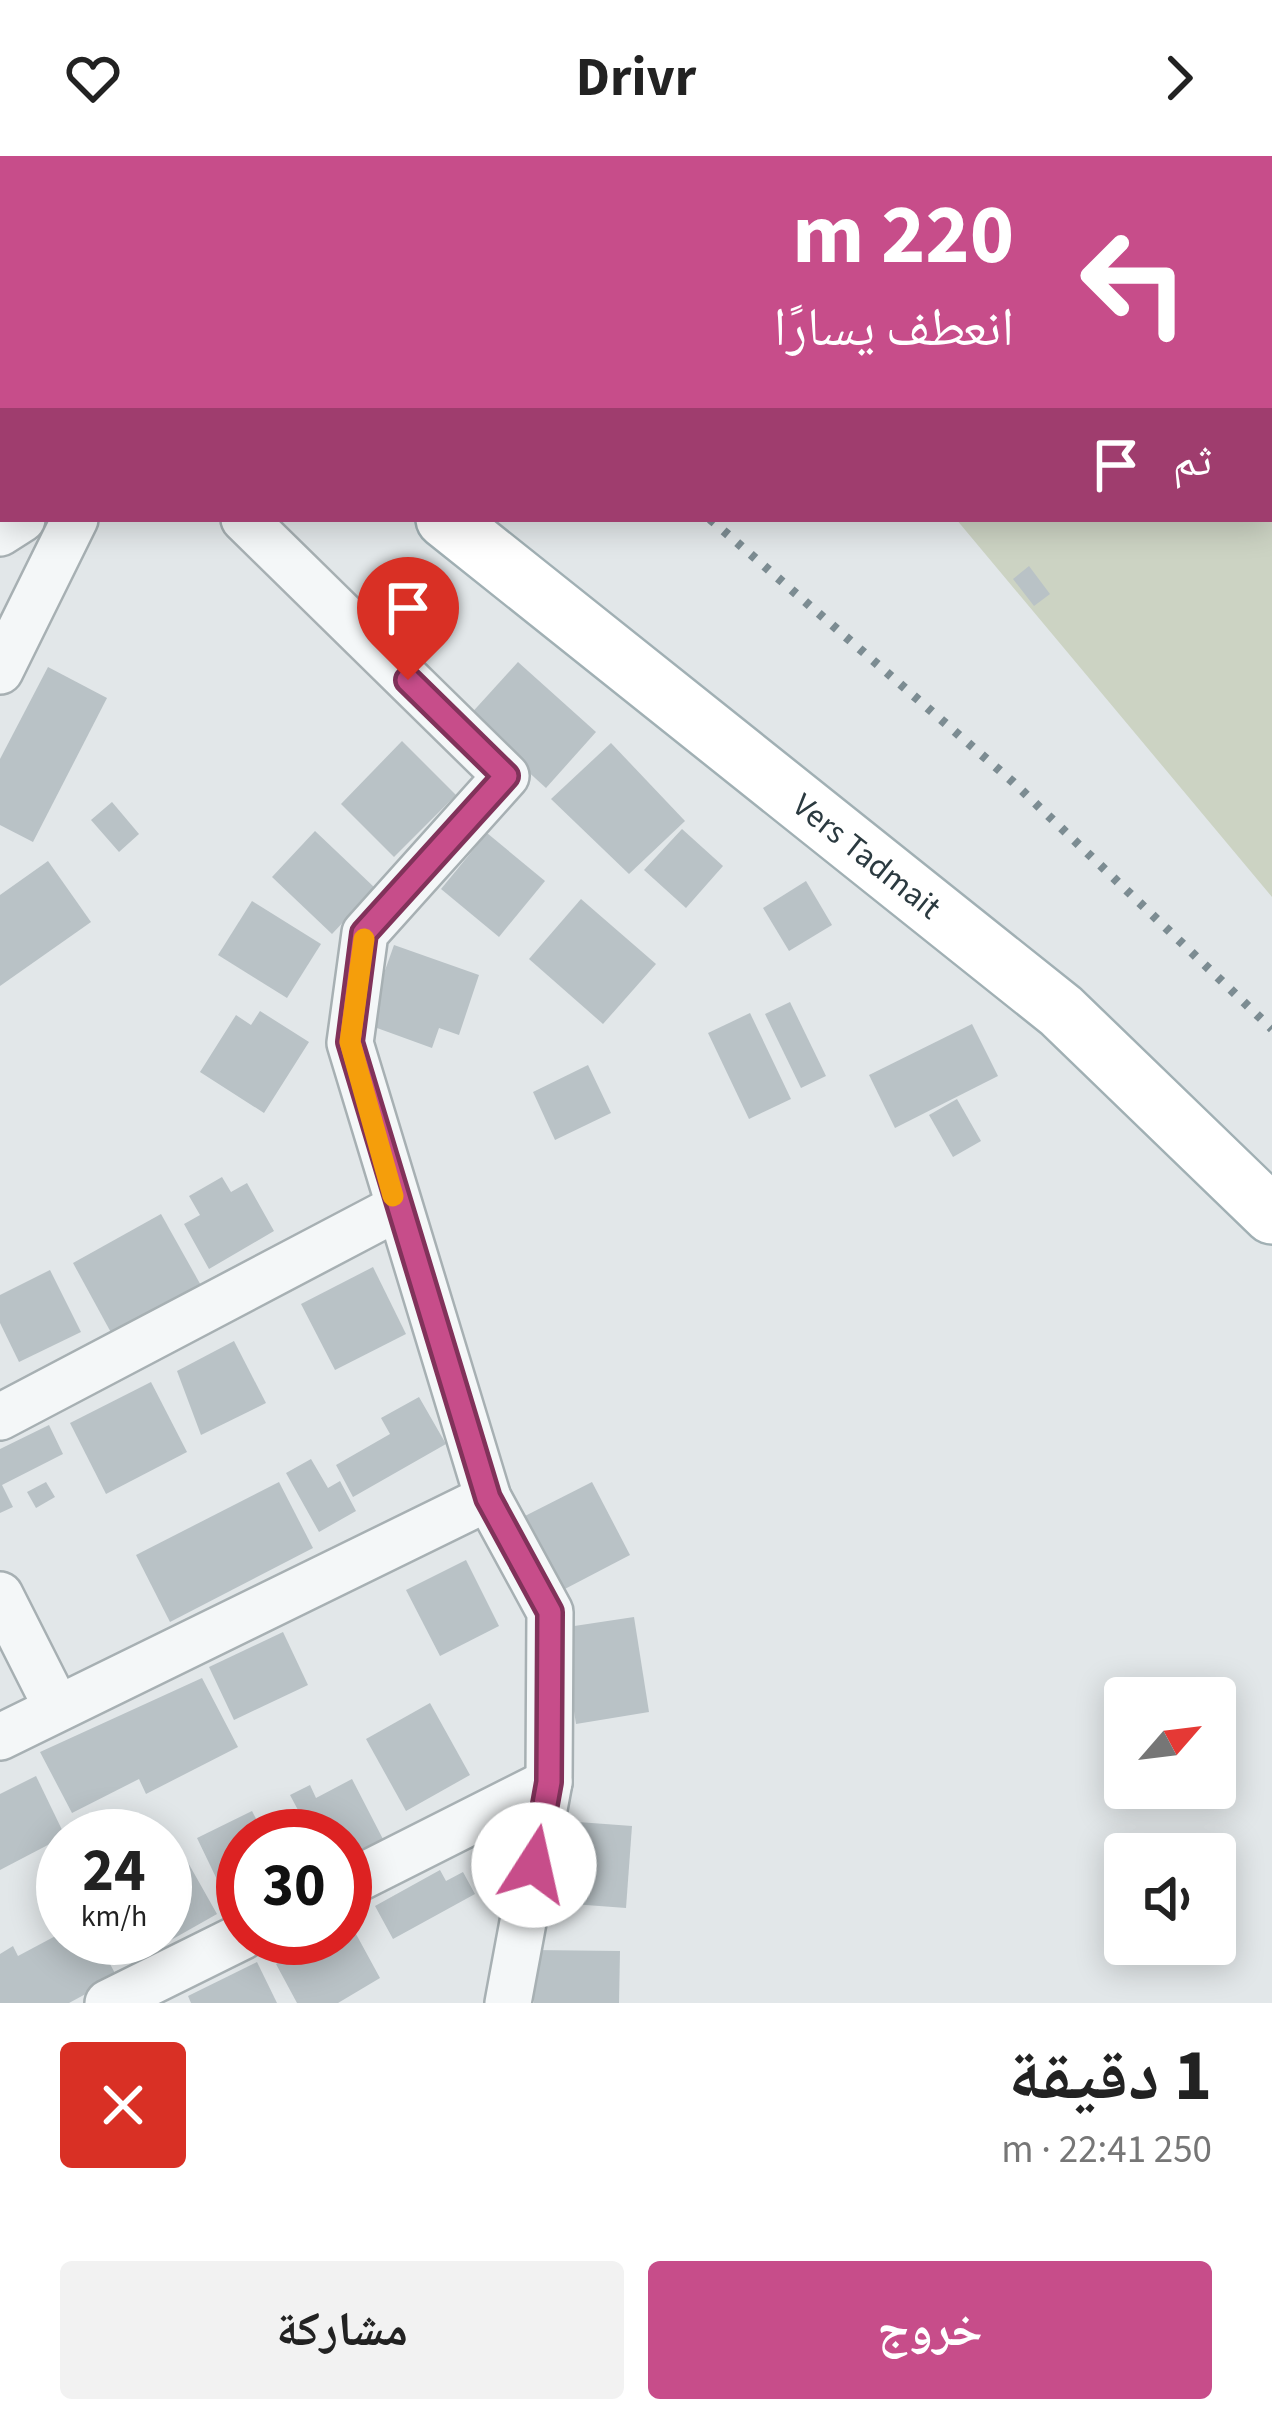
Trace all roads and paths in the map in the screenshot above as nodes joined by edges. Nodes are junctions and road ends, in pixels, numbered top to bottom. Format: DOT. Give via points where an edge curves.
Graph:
graph roads {
  1 [pos="74,522"];
  2 [pos="247,522"];
  3 [pos="450,522"];
  4 [pos="0,671"];
  5 [pos="397,1208"];
  6 [pos="1272,1215"];
  7 [pos="0,1417"];
  8 [pos="488,1498"];
  9 [pos="0,1595"];
  10 [pos="56,1706"];
  11 [pos="0,1737"];
  12 [pos="549,1782"];
  13 [pos="372,1871"];
  14 [pos="216,1949"];
  15 [pos="108,2003"];
  16 [pos="508,2003"];
  1 -- 4 [label="street"];
  2 -- 5 [label="street" via="506,776 364,933 350,1042"];
  3 -- 6 [label="main road, Vers Tadmait" via="1061,1011"];
  5 -- 7 [label="street"];
  5 -- 8 [label="street"];
  8 -- 10 [label="street"];
  8 -- 12 [label="street" via="550,1612"];
  9 -- 10 [label="street"];
  10 -- 11 [label="street"];
  12 -- 13 [label="street"];
  12 -- 16 [label="street"];
  14 -- 15 [label="street"];
}
